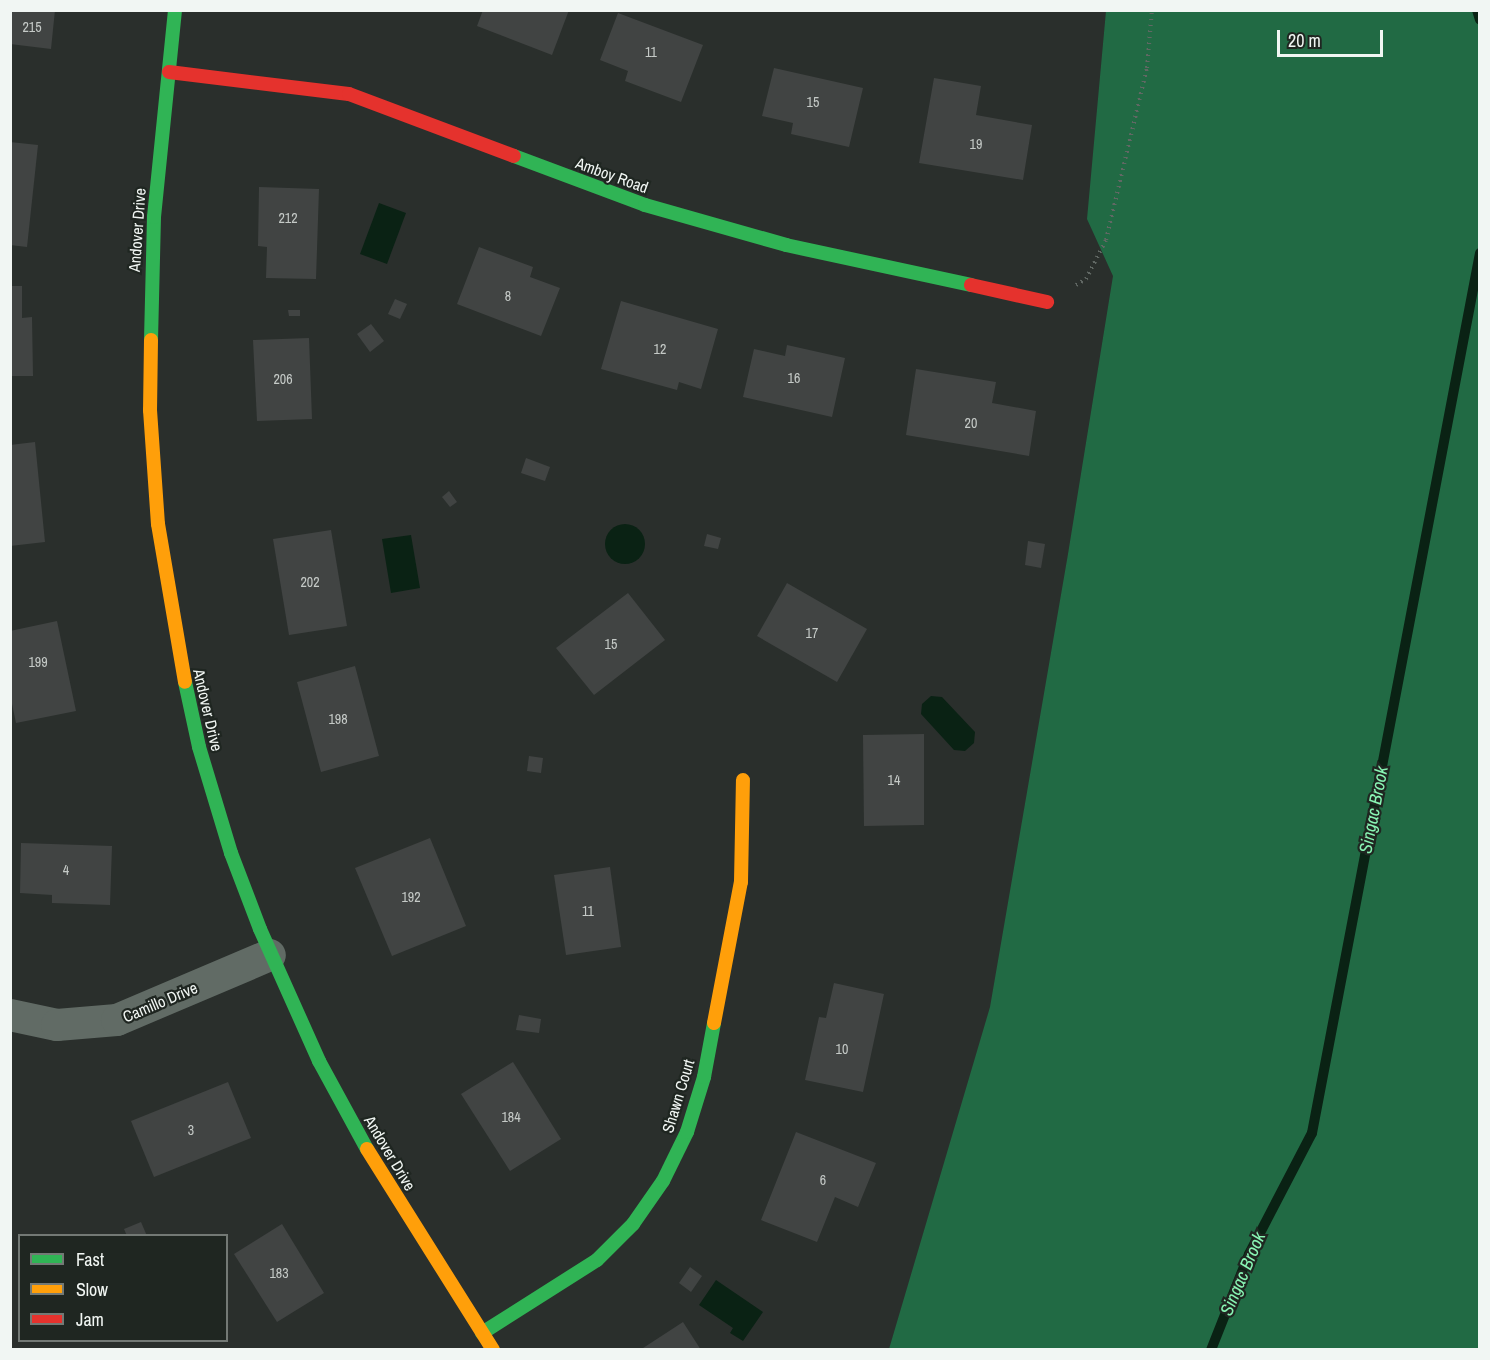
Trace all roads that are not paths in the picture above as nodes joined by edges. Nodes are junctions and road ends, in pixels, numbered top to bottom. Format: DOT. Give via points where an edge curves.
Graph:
graph roads {
  1 [pos="175,10"];
  2 [pos="169,72"];
  3 [pos="1047,302"];
  4 [pos="743,780"];
  5 [pos="270,955"];
  6 [pos="10,1015"];
  7 [pos="482,1333"];
  8 [pos="493,1350"];
  1 -- 2 [label="street, Andover Drive"];
  2 -- 3 [label="street, Amboy Road" via="349,94 645,205 786,245"];
  2 -- 5 [label="street, Andover Drive" via="149,294 150,410 159,524 175,637 199,747 231,853"];
  4 -- 7 [label="street, Shawn Court" via="741,882 704,1077 687,1132 663,1181 633,1224 597,1260"];
  5 -- 6 [label="street, Camillo Drive" via="117,1020 57,1025"];
  5 -- 7 [label="street, Andover Drive" via="319,1061 369,1151"];
  7 -- 8 [label="street, Andover Drive"];
}
